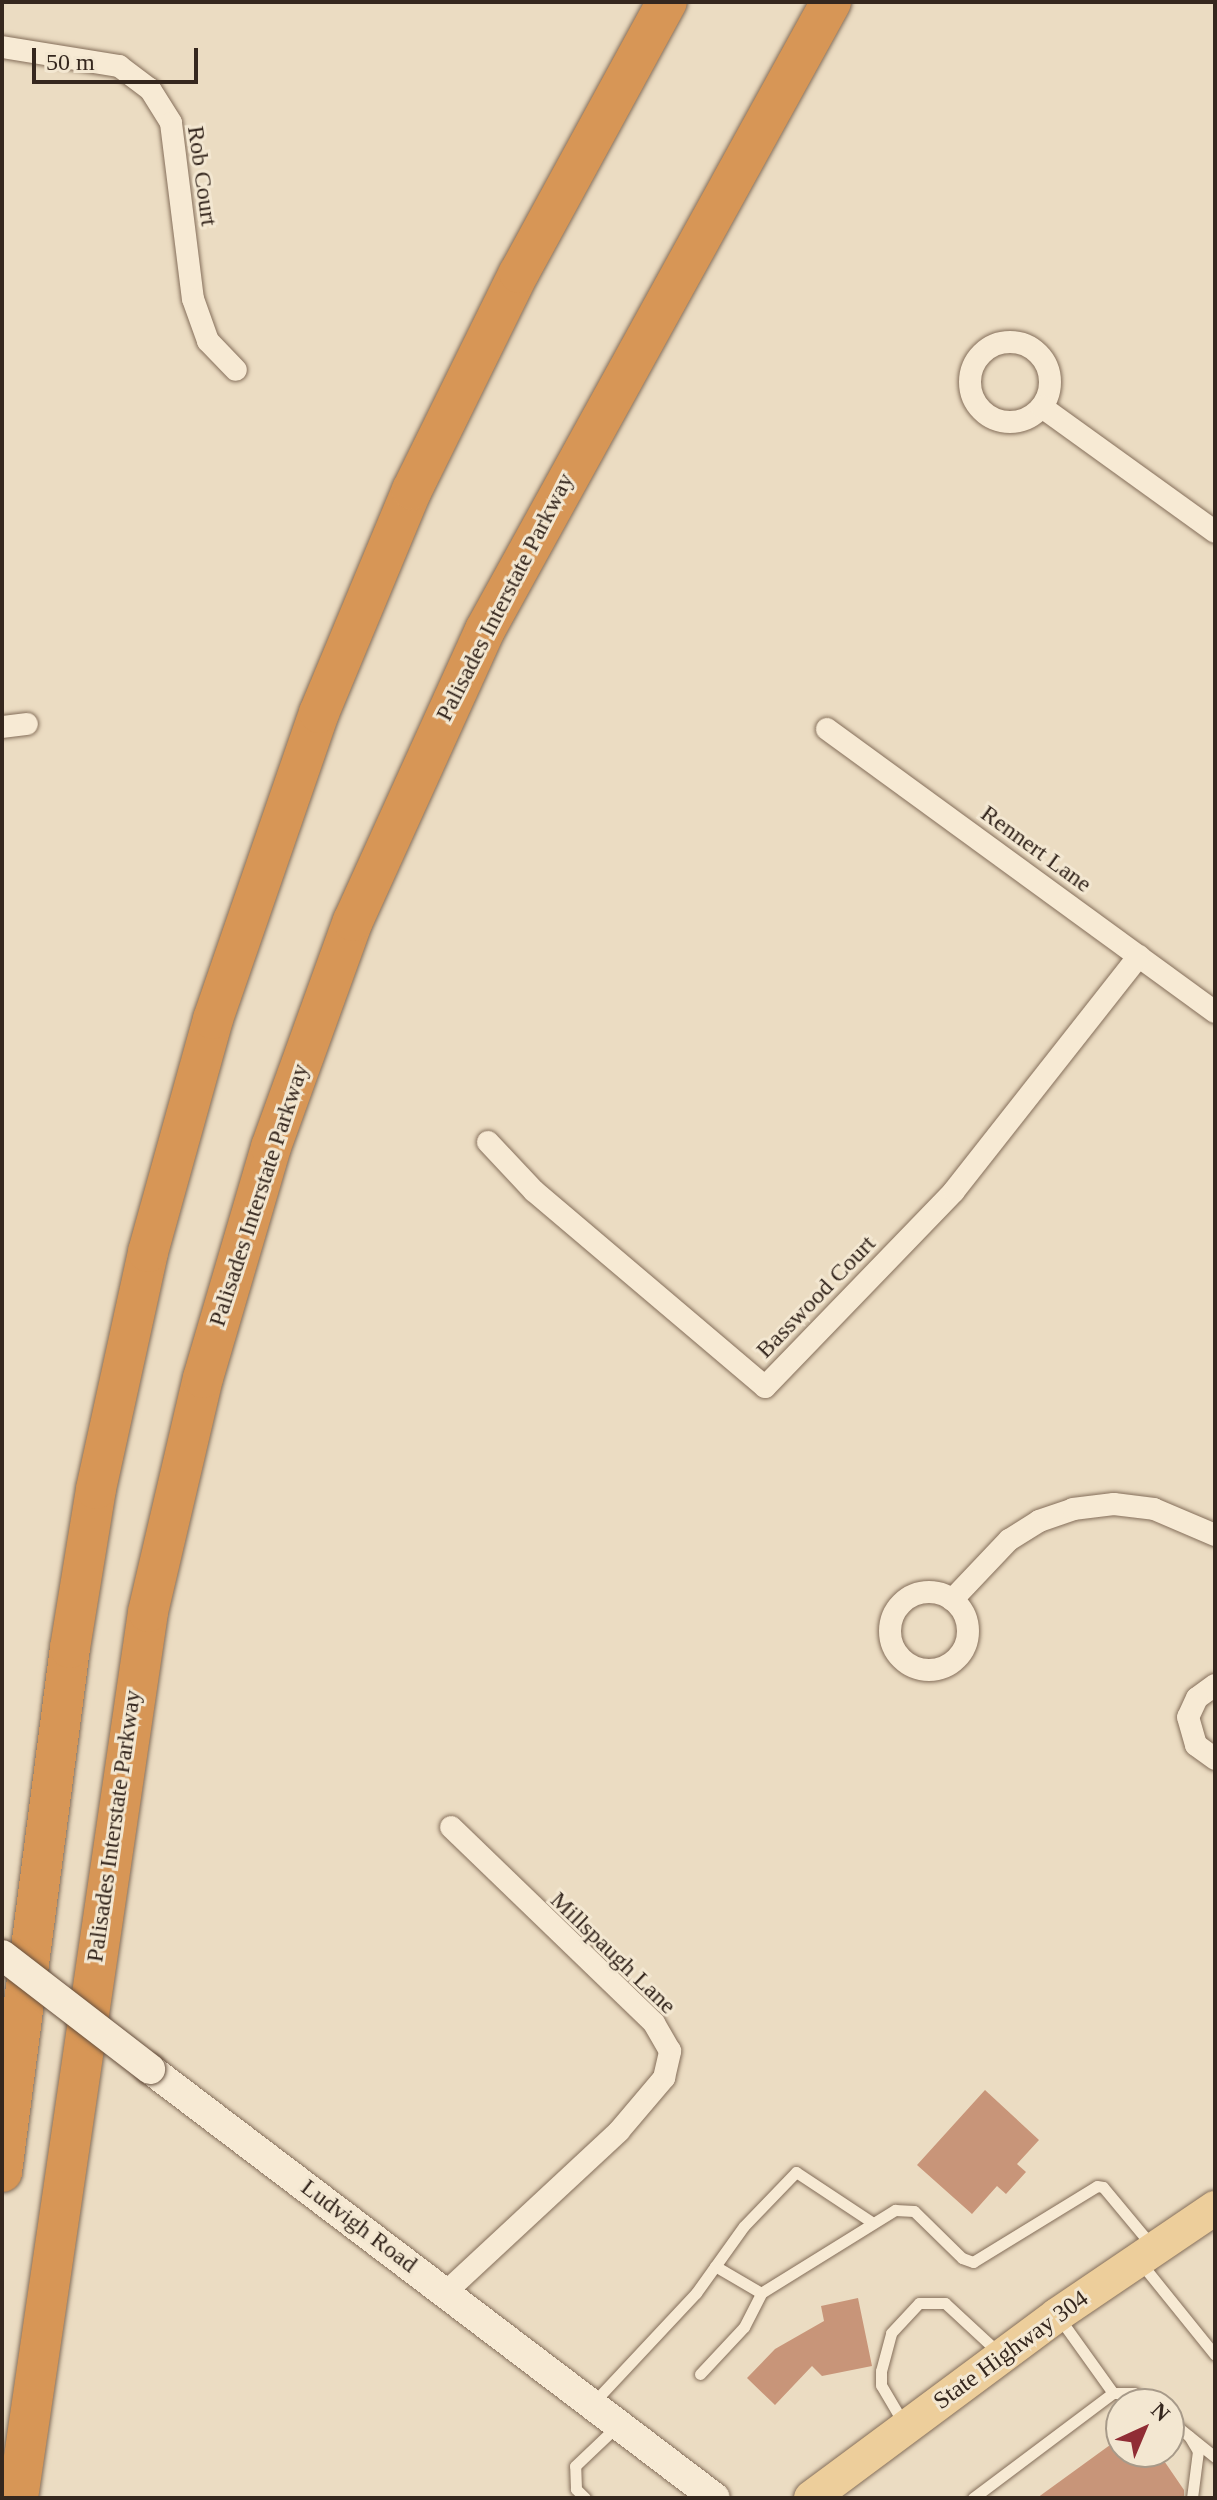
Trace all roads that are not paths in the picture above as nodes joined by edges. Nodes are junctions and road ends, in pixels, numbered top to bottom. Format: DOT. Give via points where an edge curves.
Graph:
graph roads {
  1 [pos="667,2"];
  2 [pos="831,2"];
  3 [pos="2,47"];
  4 [pos="236,370"];
  5 [pos="1042,407"];
  6 [pos="1215,532"];
  7 [pos="27,724"];
  8 [pos="2,727"];
  9 [pos="827,729"];
  10 [pos="1139,956"];
  11 [pos="1215,1012"];
  12 [pos="488,1142"];
  13 [pos="1215,1535"];
  14 [pos="952,1600"];
  15 [pos="1215,1685"];
  16 [pos="1215,1759"];
  17 [pos="451,1827"];
  18 [pos="2,1955"];
  19 [pos="2,2172"];
  20 [pos="1215,2208"];
  21 [pos="873,2223"];
  22 [pos="1145,2254"];
  23 [pos="715,2266"];
  24 [pos="446,2292"];
  25 [pos="761,2293"];
  26 [pos="1057,2315"];
  27 [pos="1215,2355"];
  28 [pos="1002,2356"];
  29 [pos="700,2374"];
  30 [pos="1109,2388"];
  31 [pos="1105,2399"];
  32 [pos="590,2407"];
  33 [pos="616,2426"];
  34 [pos="907,2427"];
  35 [pos="1185,2433"];
  36 [pos="1189,2436"];
  37 [pos="1215,2457"];
  38 [pos="18,2498"];
  39 [pos="585,2498"];
  40 [pos="715,2498"];
  41 [pos="811,2498"];
  42 [pos="973,2498"];
  43 [pos="1192,2498"];
  1 -- 19 [label="highway" via="525,261 412,490 314,726 213,1019 148,1252 96,1489 66,1675"];
  2 -- 38 [label="highway, Palisades Interstate Parkway" via="485,630 353,921 271,1147 203,1378 148,1612"];
  3 -- 4 [label="street, Rob Court" via="119,66 150,89 171,123 193,299 208,341"];
  5 -- 6 [label="street"];
  7 -- 8 [label="street"];
  9 -- 10 [label="street, Rennert Lane"];
  10 -- 11 [label="street, Rennert Lane"];
  10 -- 12 [label="street, Basswood Court" via="954,1191 765,1387 534,1191"];
  13 -- 14 [label="street" via="1154,1509 1114,1504 1073,1509 1039,1521 1009,1540"];
  15 -- 16 [label="street" via="1197,1698 1188,1717 1196,1745"];
  17 -- 24 [label="street, Millspaugh Lane" via="654,2023 670,2051 664,2078 619,2131"];
  18 -- 24 [label="street, Ludvigh Road, bridge"];
  20 -- 22 [label="main road, State Highway 304"];
  21 -- 22 [label="lane" via="895,2210 914,2211 962,2258 973,2262 1097,2186"];
  21 -- 23 [label="lane" via="798,2171 744,2226"];
  21 -- 25 [label="lane"];
  22 -- 26 [label="main road, State Highway 304"];
  22 -- 27 [label="lane"];
  23 -- 25 [label="lane"];
  23 -- 32 [label="lane"];
  24 -- 32 [label="street, Ludvigh Road"];
  25 -- 29 [label="lane" via="744,2327"];
  26 -- 28 [label="main road, State Highway 304"];
  26 -- 30 [label="lane"];
  28 -- 34 [label="main road, State Highway 304"];
  28 -- 34 [label="lane" via="945,2303 919,2303 891,2333 881,2371 881,2385"];
  31 -- 42 [label="lane"];
  32 -- 33 [label="street, Ludvigh Road"];
  33 -- 39 [label="lane" via="575,2466 576,2489"];
  33 -- 40 [label="street, Ludvigh Road"];
  34 -- 41 [label="main road, State Highway 304"];
  35 -- 36 [label="lane"];
  36 -- 37 [label="lane"];
  36 -- 43 [label="lane" via="1198,2458"];
}
